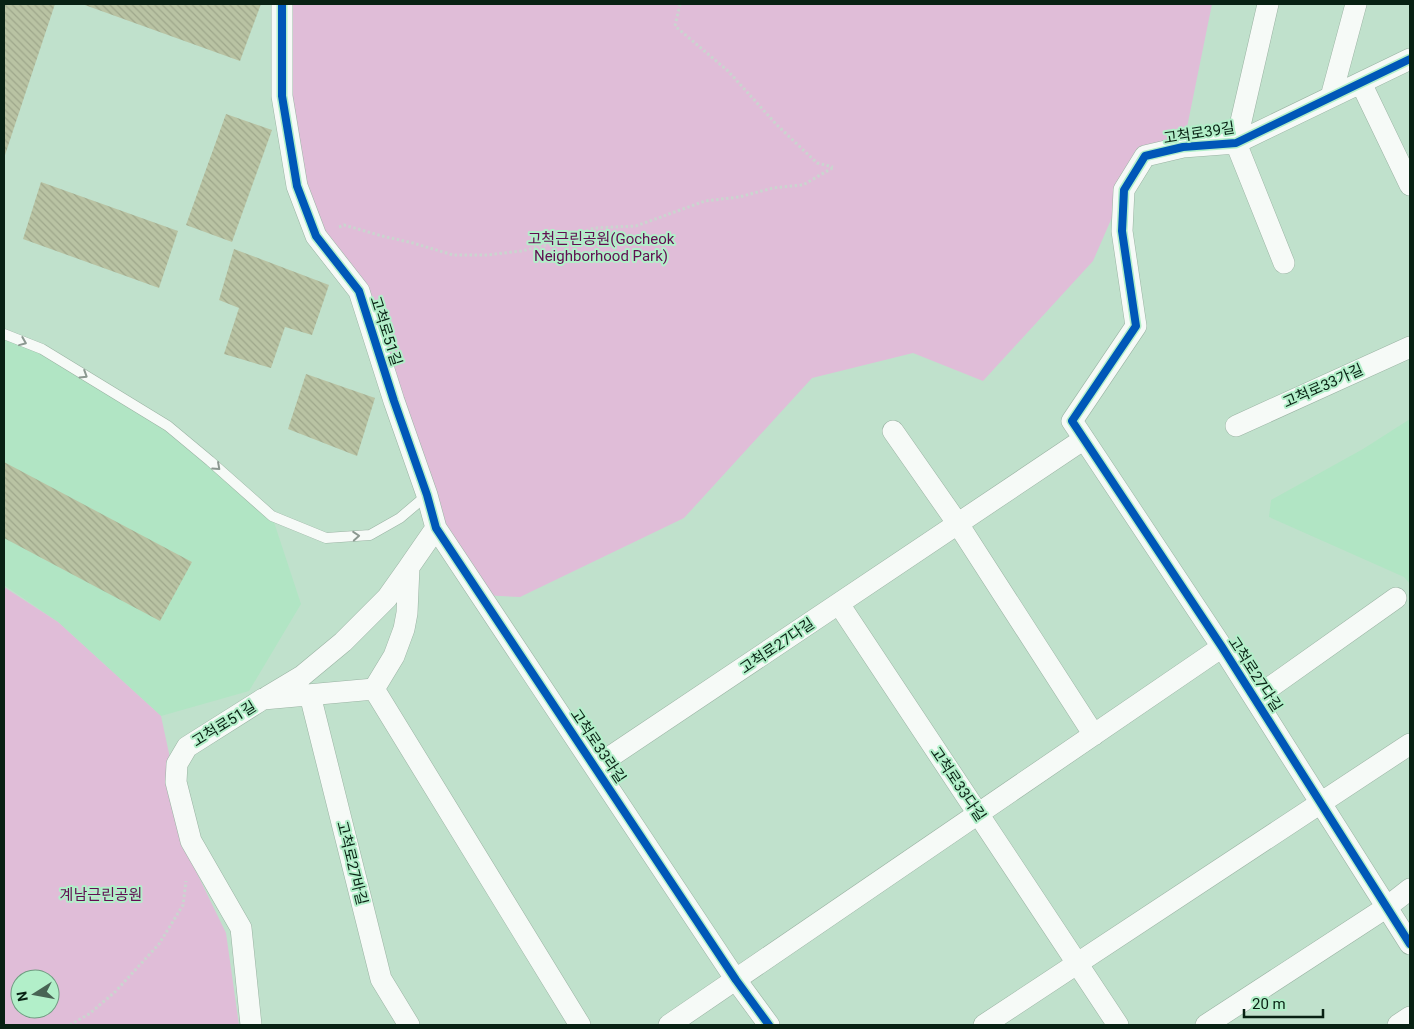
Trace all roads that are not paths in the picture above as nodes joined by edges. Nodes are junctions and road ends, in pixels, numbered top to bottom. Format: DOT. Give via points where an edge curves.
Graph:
graph roads {
  1 [pos="282,4"];
  2 [pos="1268,4"];
  3 [pos="1356,4"];
  4 [pos="1410,59"];
  5 [pos="1361,82"];
  6 [pos="1331,97"];
  7 [pos="1236,143"];
  8 [pos="1409,181"];
  9 [pos="1284,262"];
  10 [pos="4,334"];
  11 [pos="1410,347"];
  12 [pos="1072,421"];
  13 [pos="1236,426"];
  14 [pos="893,431"];
  15 [pos="1084,439"];
  16 [pos="427,495"];
  17 [pos="958,524"];
  18 [pos="436,528"];
  19 [pos="410,567"];
  20 [pos="1396,598"];
  21 [pos="839,604"];
  22 [pos="1222,647"];
  23 [pos="374,689"];
  24 [pos="310,695"];
  25 [pos="1255,698"];
  26 [pos="262,699"];
  27 [pos="1094,735"];
  28 [pos="1410,744"];
  29 [pos="595,767"];
  30 [pos="1322,804"];
  31 [pos="978,814"];
  32 [pos="1410,889"];
  33 [pos="1386,907"];
  34 [pos="1410,944"];
  35 [pos="1078,964"];
  36 [pos="736,980"];
  37 [pos="1410,1017"];
  38 [pos="250,1025"];
  39 [pos="409,1025"];
  40 [pos="580,1025"];
  41 [pos="669,1025"];
  42 [pos="768,1025"];
  43 [pos="984,1025"];
  44 [pos="1118,1025"];
  45 [pos="1206,1025"];
  46 [pos="1398,1025"];
  1 -- 16 [label="street, 고척로51길" via="282,96 297,186 316,236 359,291"];
  2 -- 7 [label="street, 고척로39길"];
  3 -- 6 [label="street"];
  4 -- 5 [label="street, 고척로39길"];
  5 -- 6 [label="street, 고척로39길"];
  5 -- 8 [label="street"];
  6 -- 7 [label="street, 고척로39길"];
  7 -- 9 [label="street, 고척로39길"];
  7 -- 12 [label="street, 고척로39길" via="1183,147 1145,156 1124,190 1122,232 1136,326"];
  10 -- 16 [label="lane, one-way" via="42,350 168,426 272,516 326,538 370,535 400,518"];
  11 -- 13 [label="street, 고척로33가길"];
  12 -- 15 [label="street, 고척로27다길"];
  14 -- 17 [label="street"];
  15 -- 17 [label="street, 고척로27다길"];
  15 -- 22 [label="street, 고척로27다길"];
  16 -- 18 [label="street, 고척로51길"];
  17 -- 21 [label="street, 고척로27다길"];
  17 -- 27 [label="street"];
  18 -- 19 [label="street"];
  18 -- 29 [label="street, 고척로33라길"];
  19 -- 23 [label="street" via="404,629 394,656"];
  19 -- 26 [label="street" via="387,598 320,663"];
  20 -- 25 [label="street, 고척로27다길"];
  21 -- 29 [label="street, 고척로27다길"];
  21 -- 31 [label="street, 고척로33다길"];
  22 -- 25 [label="street, 고척로27다길"];
  22 -- 27 [label="street, 고척로27다길"];
  23 -- 24 [label="street, 고척로51길"];
  23 -- 40 [label="street"];
  24 -- 26 [label="street, 고척로51길"];
  24 -- 39 [label="street, 고척로27바길" via="381,979"];
  25 -- 30 [label="street, 고척로27다길"];
  26 -- 38 [label="street, 고척로51길" via="187,747 178,764 176,782 191,841 241,928"];
  27 -- 31 [label="street, 고척로27다길"];
  28 -- 30 [label="street"];
  29 -- 36 [label="street, 고척로33라길"];
  30 -- 33 [label="street, 고척로27다길"];
  30 -- 35 [label="street"];
  31 -- 35 [label="street, 고척로33다길"];
  31 -- 36 [label="street"];
  32 -- 33 [label="street"];
  33 -- 34 [label="street, 고척로27다길"];
  33 -- 45 [label="street"];
  35 -- 43 [label="street"];
  35 -- 44 [label="street, 고척로33다길"];
  36 -- 41 [label="street"];
  36 -- 42 [label="street, 고척로33라길"];
  37 -- 46 [label="street"];
}
